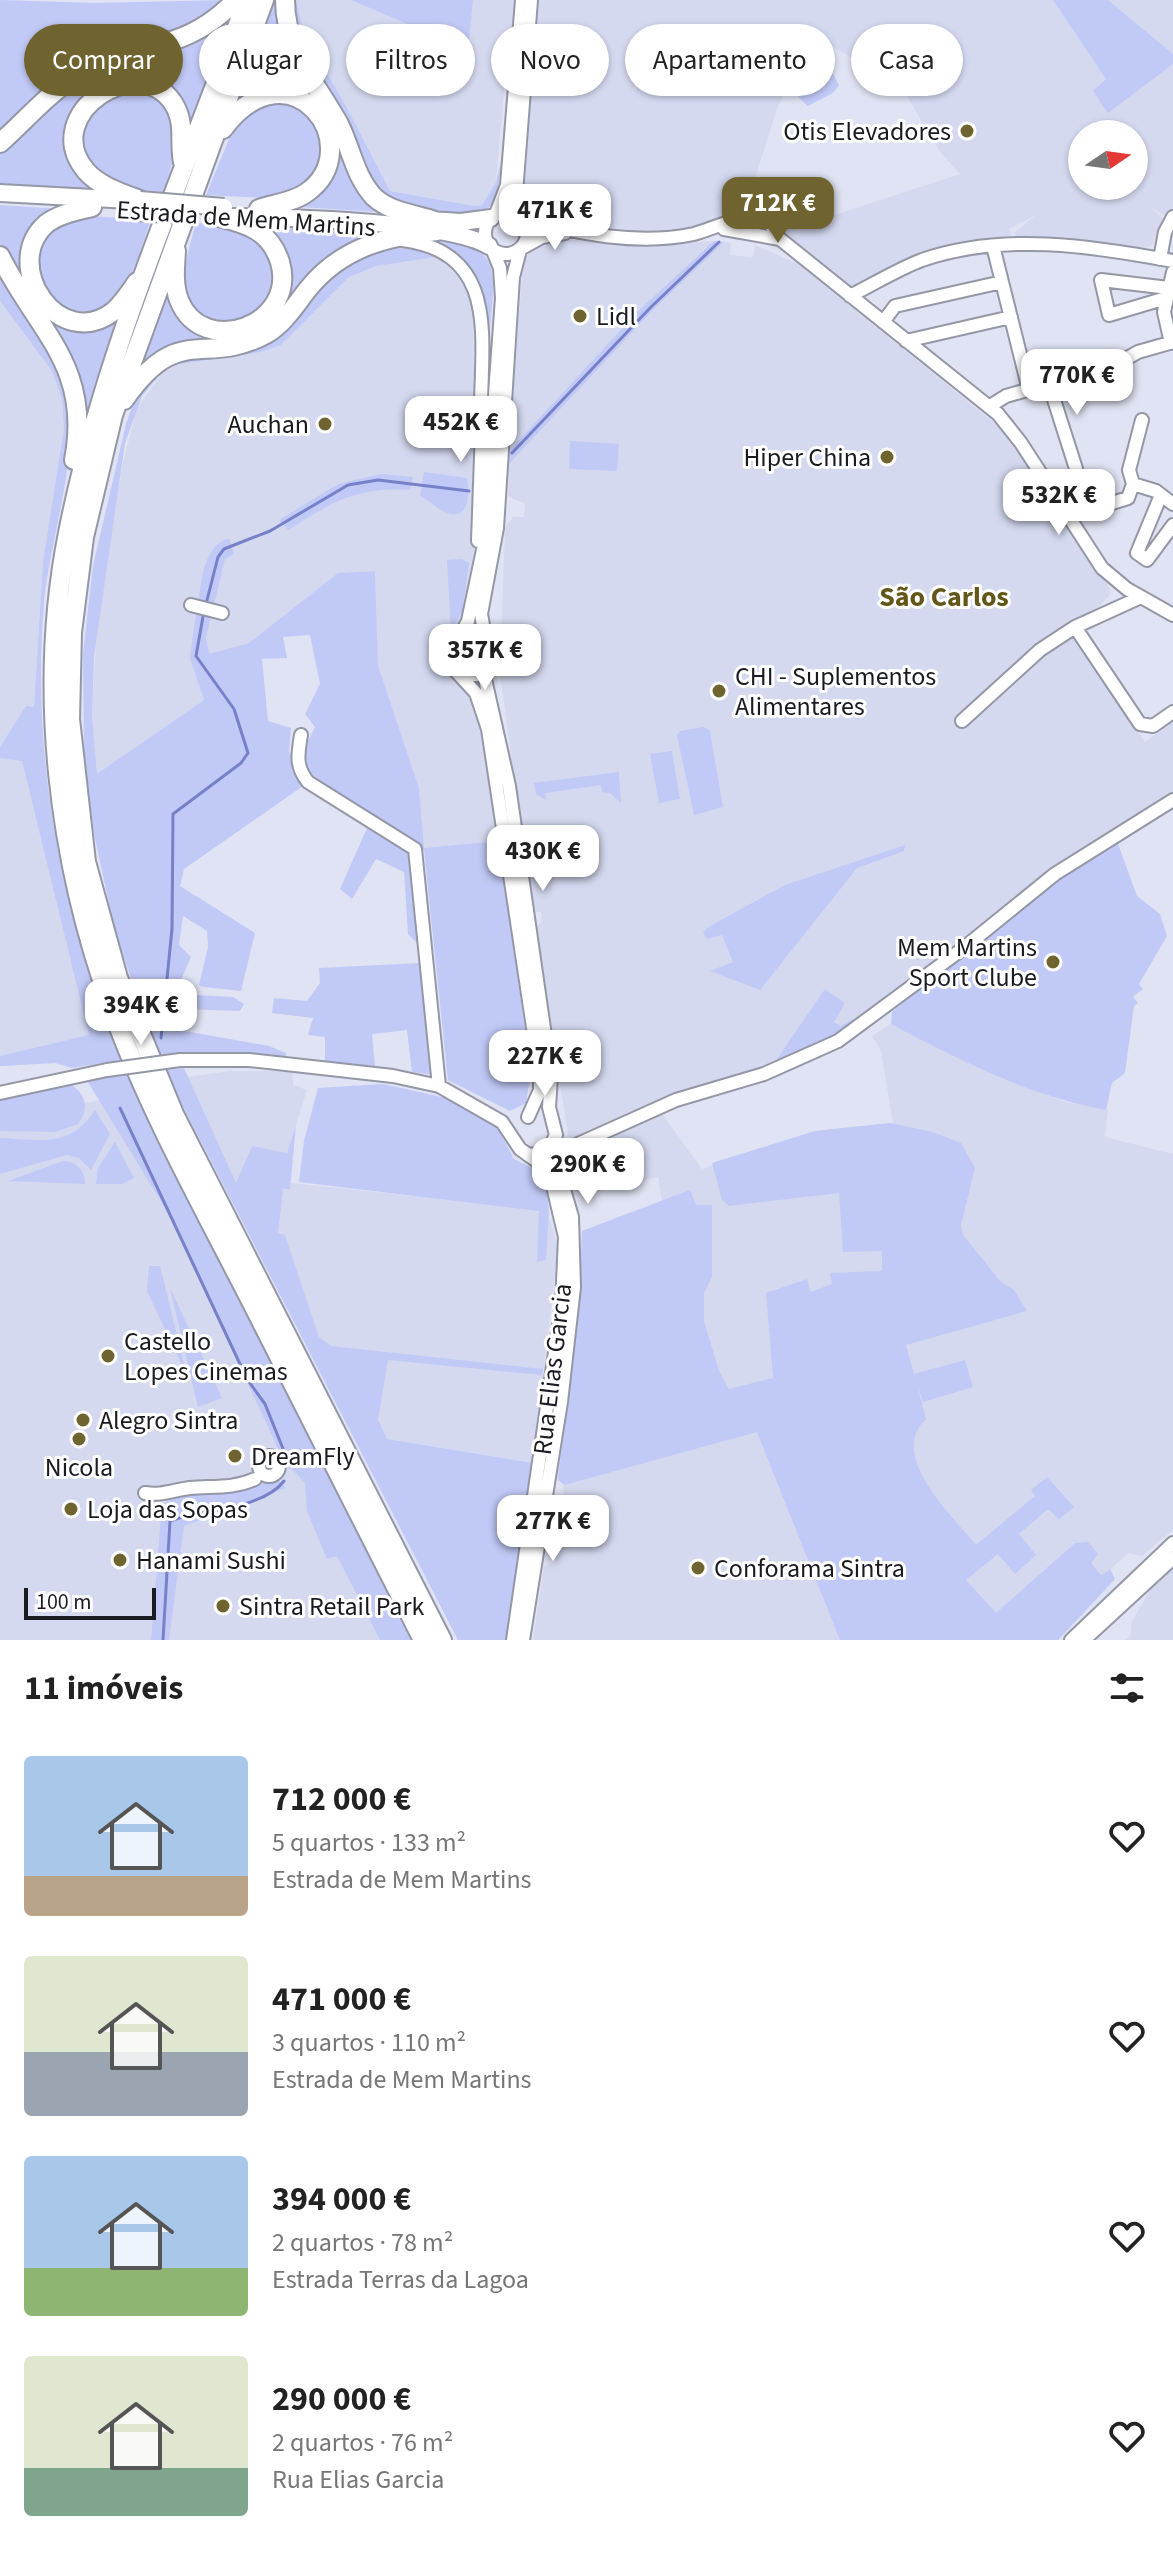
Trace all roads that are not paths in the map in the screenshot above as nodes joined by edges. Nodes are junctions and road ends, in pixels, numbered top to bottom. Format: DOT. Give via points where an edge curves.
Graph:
graph roads {
  1 [pos="236,0"];
  2 [pos="247,0"];
  3 [pos="264,0"];
  4 [pos="285,0"];
  5 [pos="522,0"];
  6 [pos="531,0"];
  7 [pos="0,143"];
  8 [pos="211,144"];
  9 [pos="185,168"];
  10 [pos="0,193"];
  11 [pos="0,201"];
  12 [pos="138,206"];
  13 [pos="92,207"];
  14 [pos="259,209"];
  15 [pos="222,212"];
  16 [pos="493,216"];
  17 [pos="748,216"];
  18 [pos="1173,217"];
  19 [pos="521,218"];
  20 [pos="769,222"];
  21 [pos="434,225"];
  22 [pos="718,228"];
  23 [pos="580,232"];
  24 [pos="177,234"];
  25 [pos="754,235"];
  26 [pos="780,239"];
  27 [pos="367,244"];
  28 [pos="993,246"];
  29 [pos="491,248"];
  30 [pos="521,249"];
  31 [pos="0,256"];
  32 [pos="1166,260"];
  33 [pos="146,271"];
  34 [pos="1173,272"];
  35 [pos="1002,282"];
  36 [pos="1168,293"];
  37 [pos="850,296"];
  38 [pos="1011,317"];
  39 [pos="883,322"];
  40 [pos="906,341"];
  41 [pos="1172,342"];
  42 [pos="499,348"];
  43 [pos="1049,384"];
  44 [pos="1029,390"];
  45 [pos="481,405"];
  46 [pos="990,406"];
  47 [pos="113,415"];
  48 [pos="1142,420"];
  49 [pos="1078,475"];
  50 [pos="1133,484"];
  51 [pos="1158,493"];
  52 [pos="1173,504"];
  53 [pos="1090,510"];
  54 [pos="1173,525"];
  55 [pos="1120,584"];
  56 [pos="476,588"];
  57 [pos="1141,597"];
  58 [pos="191,605"];
  59 [pos="1107,611"];
  60 [pos="219,612"];
  61 [pos="1173,615"];
  62 [pos="1075,627"];
  63 [pos="54,632"];
  64 [pos="457,640"];
  65 [pos="487,648"];
  66 [pos="488,663"];
  67 [pos="461,675"];
  68 [pos="1173,712"];
  69 [pos="962,721"];
  70 [pos="301,735"];
  71 [pos="1173,800"];
  72 [pos="439,1086"];
  73 [pos="0,1093"];
  74 [pos="494,1115"];
  75 [pos="527,1117"];
  76 [pos="553,1139"];
  77 [pos="517,1144"];
  78 [pos="572,1146"];
  79 [pos="528,1155"];
  80 [pos="560,1175"];
  81 [pos="255,1479"];
  82 [pos="150,1480"];
  83 [pos="1173,1543"];
  84 [pos="1173,1558"];
  85 [pos="1134,1584"];
  86 [pos="423,1640"];
  87 [pos="442,1640"];
  88 [pos="513,1640"];
  89 [pos="523,1640"];
  90 [pos="1071,1640"];
  91 [pos="1084,1640"];
  1 -- 7 [label="highway" via="196,34 80,74"];
  2 -- 9 [label="highway"];
  3 -- 8 [label="highway"];
  4 -- 21 [label="highway" via="296,53 338,122 366,187 391,208"];
  5 -- 16 [label="street" via="507,185"];
  6 -- 19 [label="street" via="516,193"];
  8 -- 14 [label="highway" via="234,113 258,96 286,94 317,112 330,143 323,174 299,198"];
  8 -- 24 [label="highway"];
  9 -- 12 [label="highway" via="181,124 168,98 149,86 131,84 97,94 79,117 78,157 95,179"];
  9 -- 33 [label="highway"];
  10 -- 12 [label="main road, Estrada de Mem Martins"];
  11 -- 13 [label="main road, Estrada de Mem Martins"];
  12 -- 13 [label="main road, Estrada de Mem Martins"];
  12 -- 15 [label="main road, Estrada de Mem Martins, bridge"];
  13 -- 33 [label="highway" via="48,223 33,242 30,281 46,307 67,320 95,321 114,310"];
  14 -- 15 [label="main road, Estrada de Mem Martins"];
  14 -- 21 [label="main road, Estrada de Mem Martins"];
  15 -- 21 [label="main road, Estrada de Mem Martins"];
  15 -- 24 [label="highway" via="259,230 279,259 278,300 253,326 220,331 186,312 176,286"];
  16 -- 19 [label="street" via="509,212"];
  16 -- 21 [label="main road, Estrada de Mem Martins"];
  16 -- 29 [label="street" via="485,235"];
  17 -- 20 [label="street" via="760,212"];
  17 -- 22 [label="street"];
  17 -- 25 [label="street" via="745,226"];
  18 -- 32 [label="street" via="1165,232"];
  19 -- 23 [label="street"];
  19 -- 30 [label="street" via="527,236"];
  20 -- 25 [label="street" via="766,232"];
  20 -- 26 [label="street"];
  21 -- 27 [label="highway"];
  21 -- 29 [label="main road, Estrada de Mem Martins"];
  22 -- 23 [label="street" via="656,239"];
  22 -- 25 [label="street"];
  23 -- 30 [label="street" via="542,237"];
  24 -- 47 [label="highway"];
  25 -- 26 [label="street"];
  26 -- 37 [label="street"];
  27 -- 45 [label="street" via="402,240 430,246 465,269 480,309"];
  27 -- 47 [label="highway" via="328,267 268,333 234,345 187,348 158,361"];
  28 -- 32 [label="street" via="1053,244"];
  28 -- 35 [label="street"];
  28 -- 37 [label="street" via="923,260"];
  29 -- 30 [label="street" via="505,255"];
  29 -- 42 [label="street" via="502,285"];
  30 -- 65 [label="street" via="513,277 494,549 481,614"];
  31 -- 63 [label="highway" via="24,302 54,342 76,392 80,427 59,543"];
  33 -- 63 [label="highway" via="83,467"];
  34 -- 36 [label="street"];
  35 -- 38 [label="street"];
  35 -- 39 [label="street" via="895,306"];
  36 -- 36 [label="street" via="1101,280 1109,315"];
  36 -- 41 [label="street" via="1164,312"];
  37 -- 39 [label="street"];
  38 -- 40 [label="street"];
  38 -- 44 [label="street"];
  39 -- 40 [label="street"];
  40 -- 46 [label="street"];
  41 -- 43 [label="street"];
  42 -- 45 [label="street"];
  42 -- 56 [label="street"];
  43 -- 44 [label="street"];
  43 -- 49 [label="street"];
  44 -- 46 [label="street"];
  45 -- 56 [label="street"];
  46 -- 55 [label="street" via="1021,443 1095,559"];
  47 -- 87 [label="highway" via="84,537 70,664 79,821 99,916 134,1025 174,1114"];
  48 -- 50 [label="street" via="1129,470"];
  50 -- 51 [label="street"];
  50 -- 53 [label="street" via="1128,498"];
  51 -- 52 [label="street"];
  51 -- 54 [label="street" via="1137,553 1147,560"];
  55 -- 57 [label="street"];
  55 -- 59 [label="street"];
  56 -- 64 [label="street" via="466,628"];
  57 -- 59 [label="street"];
  57 -- 61 [label="street"];
  58 -- 60 [label="street"];
  59 -- 62 [label="street"];
  62 -- 68 [label="street" via="1138,722 1146,727"];
  62 -- 69 [label="street" via="1022,664"];
  63 -- 86 [label="highway" via="64,822 85,924 112,1011 164,1128"];
  64 -- 65 [label="street" via="474,637"];
  64 -- 67 [label="street" via="449,656"];
  65 -- 66 [label="street"];
  66 -- 67 [label="street" via="477,675"];
  66 -- 76 [label="street, Rua Elias Garcia" via="485,679 509,786 551,1077"];
  67 -- 75 [label="street" via="482,710 498,787 540,1074 540,1090"];
  70 -- 72 [label="street" via="297,760 308,782 415,849"];
  71 -- 78 [label="street" via="1055,874 838,1041 790,1065 676,1100"];
  72 -- 73 [label="street, bridge" via="249,1060 180,1060"];
  72 -- 74 [label="street"];
  74 -- 75 [label="street"];
  74 -- 77 [label="street"];
  75 -- 76 [label="street" via="540,1116"];
  75 -- 77 [label="street" via="517,1127"];
  76 -- 78 [label="street"];
  76 -- 79 [label="street" via="543,1155"];
  76 -- 80 [label="street, Rua Elias Garcia"];
  77 -- 79 [label="street"];
  78 -- 80 [label="street" via="559,1162"];
  79 -- 88 [label="street, Rua Elias Garcia" via="551,1178 566,1256"];
  80 -- 89 [label="street, Rua Elias Garcia" via="572,1217 575,1270 561,1402"];
  81 -- 82 [label="street" via="226,1488 148,1494"];
  83 -- 85 [label="street"];
  84 -- 85 [label="street"];
  85 -- 90 [label="street"];
  85 -- 91 [label="street"];
}
